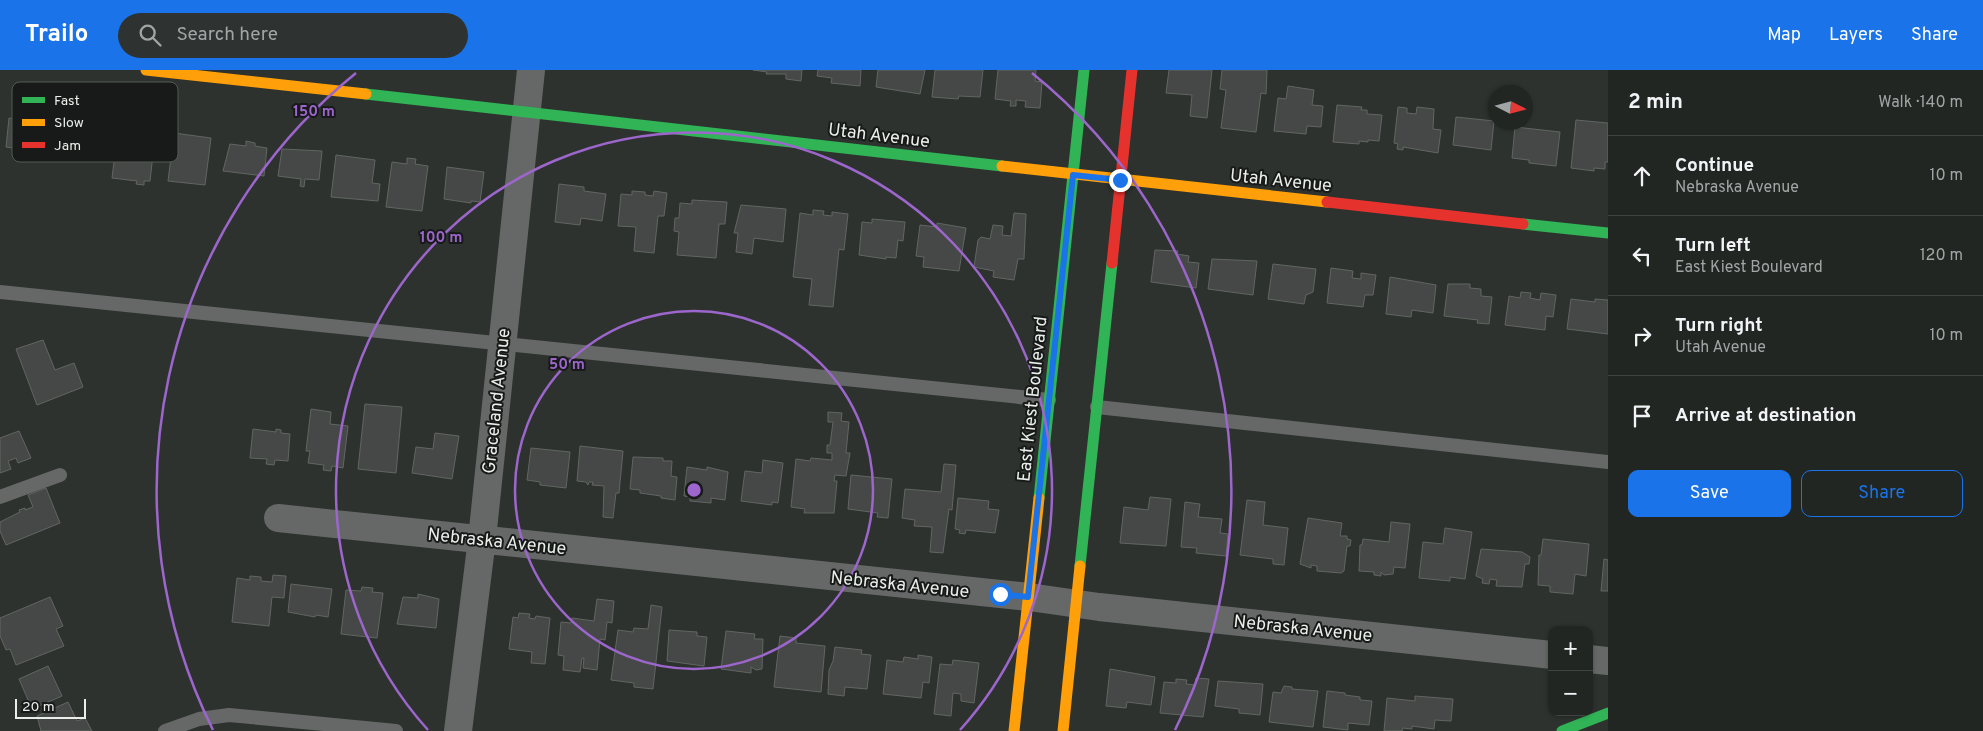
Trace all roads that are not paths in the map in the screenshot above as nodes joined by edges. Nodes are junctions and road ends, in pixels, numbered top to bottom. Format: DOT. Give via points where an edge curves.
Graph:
graph roads {
  1 [pos="146,70"];
  2 [pos="531,70"];
  3 [pos="1084,70"];
  4 [pos="1132,70"];
  5 [pos="527,111"];
  6 [pos="1073,175"];
  7 [pos="1120,180"];
  8 [pos="1608,232"];
  9 [pos="0,292"];
  10 [pos="503,343"];
  11 [pos="1049,400"];
  12 [pos="1097,407"];
  13 [pos="1608,462"];
  14 [pos="60,475"];
  15 [pos="0,497"];
  16 [pos="278,518"];
  17 [pos="482,539"];
  18 [pos="1028,597"];
  19 [pos="1076,604"];
  20 [pos="1548,655"];
  21 [pos="1593,659"];
  22 [pos="1608,661"];
  23 [pos="1608,713"];
  24 [pos="165,731"];
  25 [pos="396,731"];
  26 [pos="458,731"];
  27 [pos="1014,731"];
  28 [pos="1063,731"];
  29 [pos="1562,731"];
  1 -- 5 [label="street, Utah Avenue"];
  2 -- 5 [label="street, Graceland Avenue"];
  3 -- 6 [label="street, East Kiest Boulevard"];
  4 -- 7 [label="street"];
  5 -- 6 [label="street, Utah Avenue"];
  5 -- 10 [label="street, Graceland Avenue"];
  6 -- 7 [label="street, Utah Avenue"];
  6 -- 11 [label="street, East Kiest Boulevard"];
  7 -- 8 [label="street, Utah Avenue"];
  7 -- 12 [label="street"];
  9 -- 10 [label="lane"];
  10 -- 11 [label="lane"];
  10 -- 17 [label="street, Graceland Avenue"];
  11 -- 18 [label="street, East Kiest Boulevard"];
  12 -- 13 [label="lane"];
  12 -- 19 [label="street"];
  14 -- 15 [label="lane"];
  16 -- 17 [label="street, Nebraska Avenue"];
  17 -- 18 [label="street, Nebraska Avenue"];
  17 -- 26 [label="street, Graceland Avenue"];
  18 -- 19 [label="street, Nebraska Avenue"];
  18 -- 27 [label="street, East Kiest Boulevard"];
  19 -- 20 [label="street, Nebraska Avenue"];
  19 -- 28 [label="street"];
  21 -- 22 [label="street"];
  23 -- 29 [label="street"];
  24 -- 25 [label="lane" via="199,719 228,715"];
}
